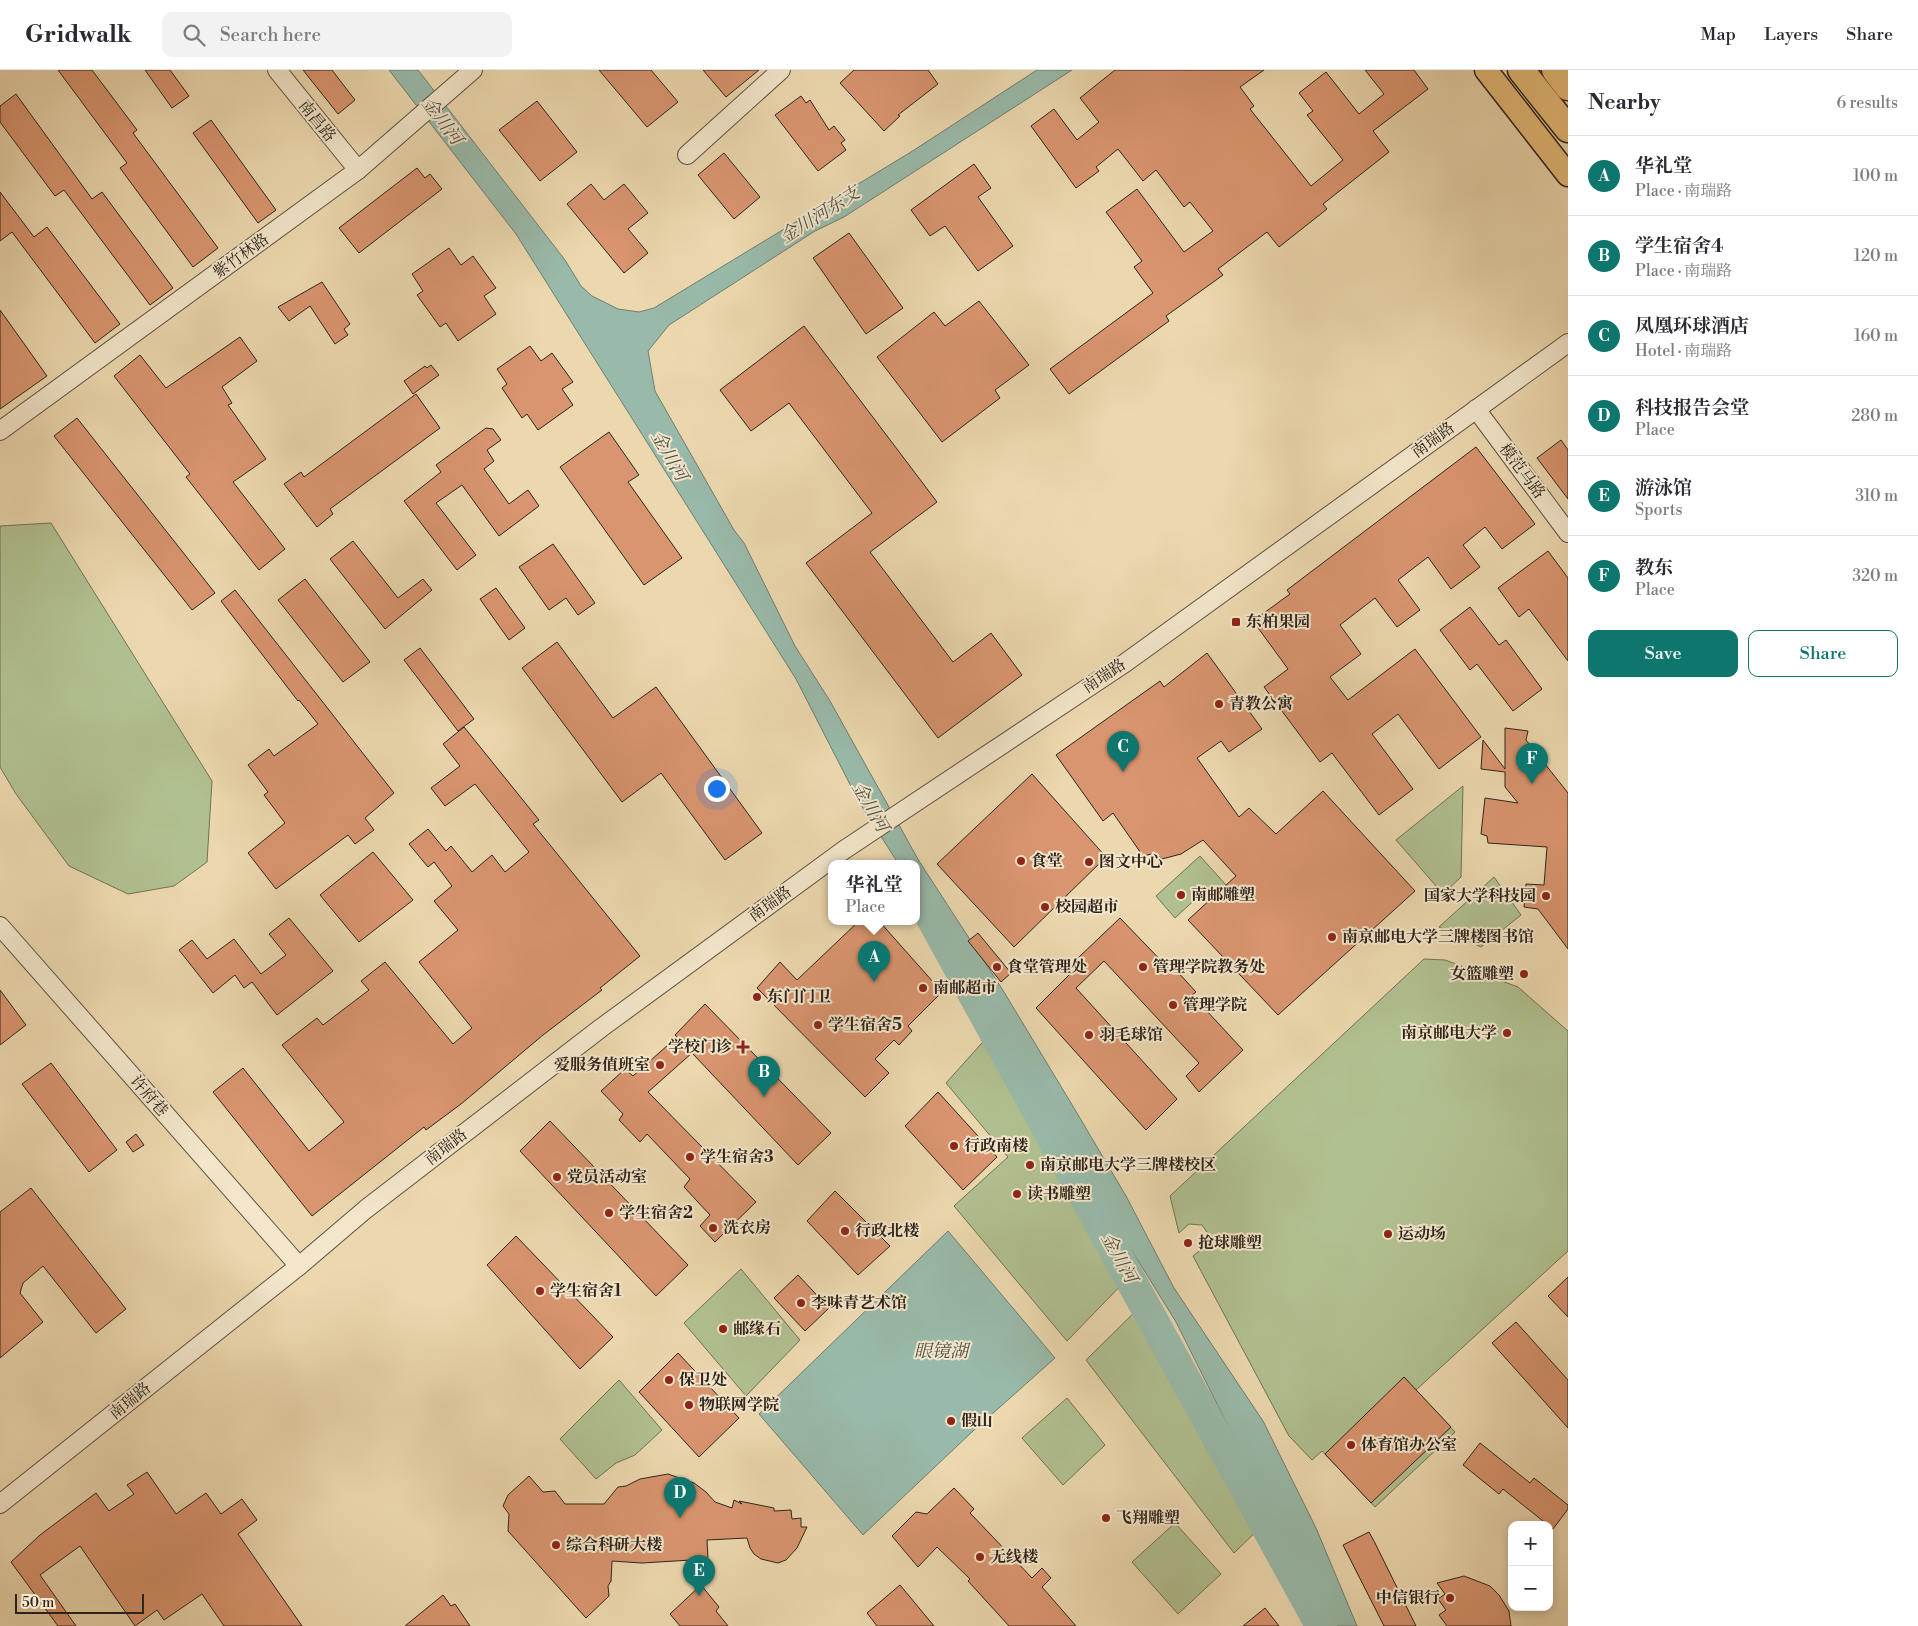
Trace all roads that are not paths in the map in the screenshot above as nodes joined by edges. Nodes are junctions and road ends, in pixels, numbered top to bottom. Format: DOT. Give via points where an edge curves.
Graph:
graph roads {
  1 [pos="277,70"];
  2 [pos="781,70"];
  3 [pos="1486,70"];
  4 [pos="1521,70"];
  5 [pos="1555,70"];
  6 [pos="468,74"];
  7 [pos="1568,87"];
  8 [pos="1568,129"];
  9 [pos="687,155"];
  10 [pos="362,166"];
  11 [pos="1568,175"];
  12 [pos="1568,343"];
  13 [pos="1476,409"];
  14 [pos="0,431"];
  15 [pos="1568,533"];
  16 [pos="830,860"];
  17 [pos="828,862"];
  18 [pos="0,926"];
  19 [pos="299,1266"];
  20 [pos="0,1504"];
  1 -- 10 [label="street, 南昌路"];
  2 -- 9 [label="street"];
  3 -- 11 [label="main road"];
  4 -- 8 [label="highway"];
  5 -- 7 [label="highway"];
  6 -- 10 [label="street, 紫竹林路"];
  10 -- 14 [label="street, 紫竹林路"];
  12 -- 13 [label="street, 南瑞路"];
  13 -- 15 [label="street, 模范马路"];
  13 -- 16 [label="street, 南瑞路" via="1125,662"];
  17 -- 19 [label="street, 南瑞路" via="593,1034 366,1209"];
  18 -- 19 [label="street, 许府巷"];
  19 -- 20 [label="street, 南瑞路"];
}
